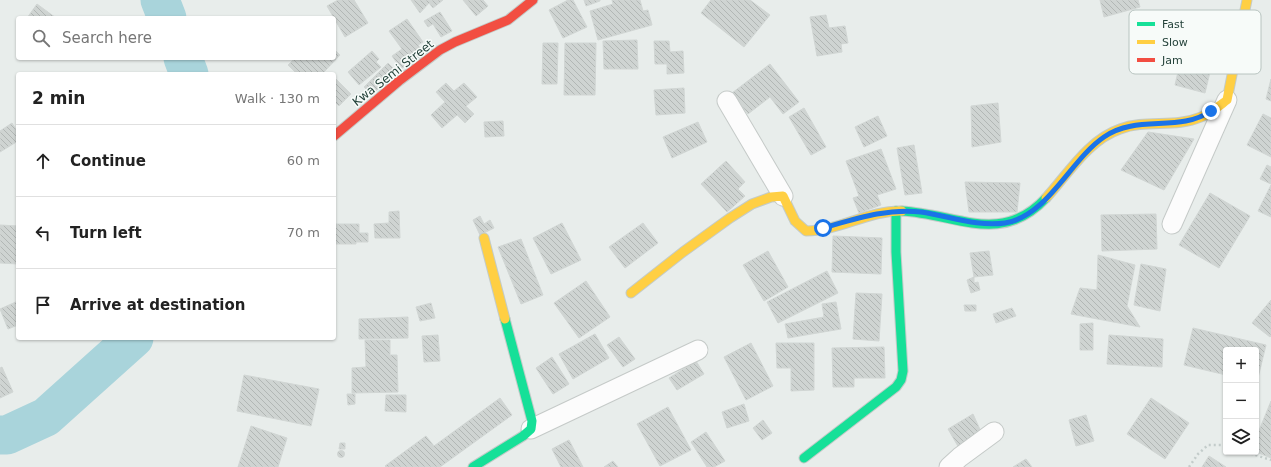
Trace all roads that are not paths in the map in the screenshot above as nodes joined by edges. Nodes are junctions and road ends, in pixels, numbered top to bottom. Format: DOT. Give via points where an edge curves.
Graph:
graph roads {
  1 [pos="533,0"];
  2 [pos="1247,0"];
  3 [pos="1245,10"];
  4 [pos="1234,74"];
  5 [pos="1227,100"];
  6 [pos="727,101"];
  7 [pos="336,134"];
  8 [pos="784,196"];
  9 [pos="896,211"];
  10 [pos="1172,224"];
  11 [pos="484,238"];
  12 [pos="631,293"];
  13 [pos="698,350"];
  14 [pos="531,429"];
  15 [pos="994,432"];
  16 [pos="804,458"];
  17 [pos="473,467"];
  18 [pos="949,467"];
  1 -- 7 [label="street, Kwa Semi Street" via="505,22 441,50 392,86"];
  2 -- 3 [label="street"];
  4 -- 5 [label="street"];
  5 -- 9 [label="street" via="1202,118 1138,124 1118,129 1103,137 1036,208 1022,218 1006,223 984,224 921,212"];
  5 -- 10 [label="street"];
  6 -- 8 [label="street"];
  8 -- 9 [label="street" via="800,227 810,232"];
  8 -- 12 [label="street" via="775,195 742,209"];
  9 -- 16 [label="street" via="896,252 904,371 901,380 881,400"];
  11 -- 14 [label="street" via="532,422"];
  13 -- 14 [label="street"];
  14 -- 17 [label="street"];
  15 -- 18 [label="street"];
}
